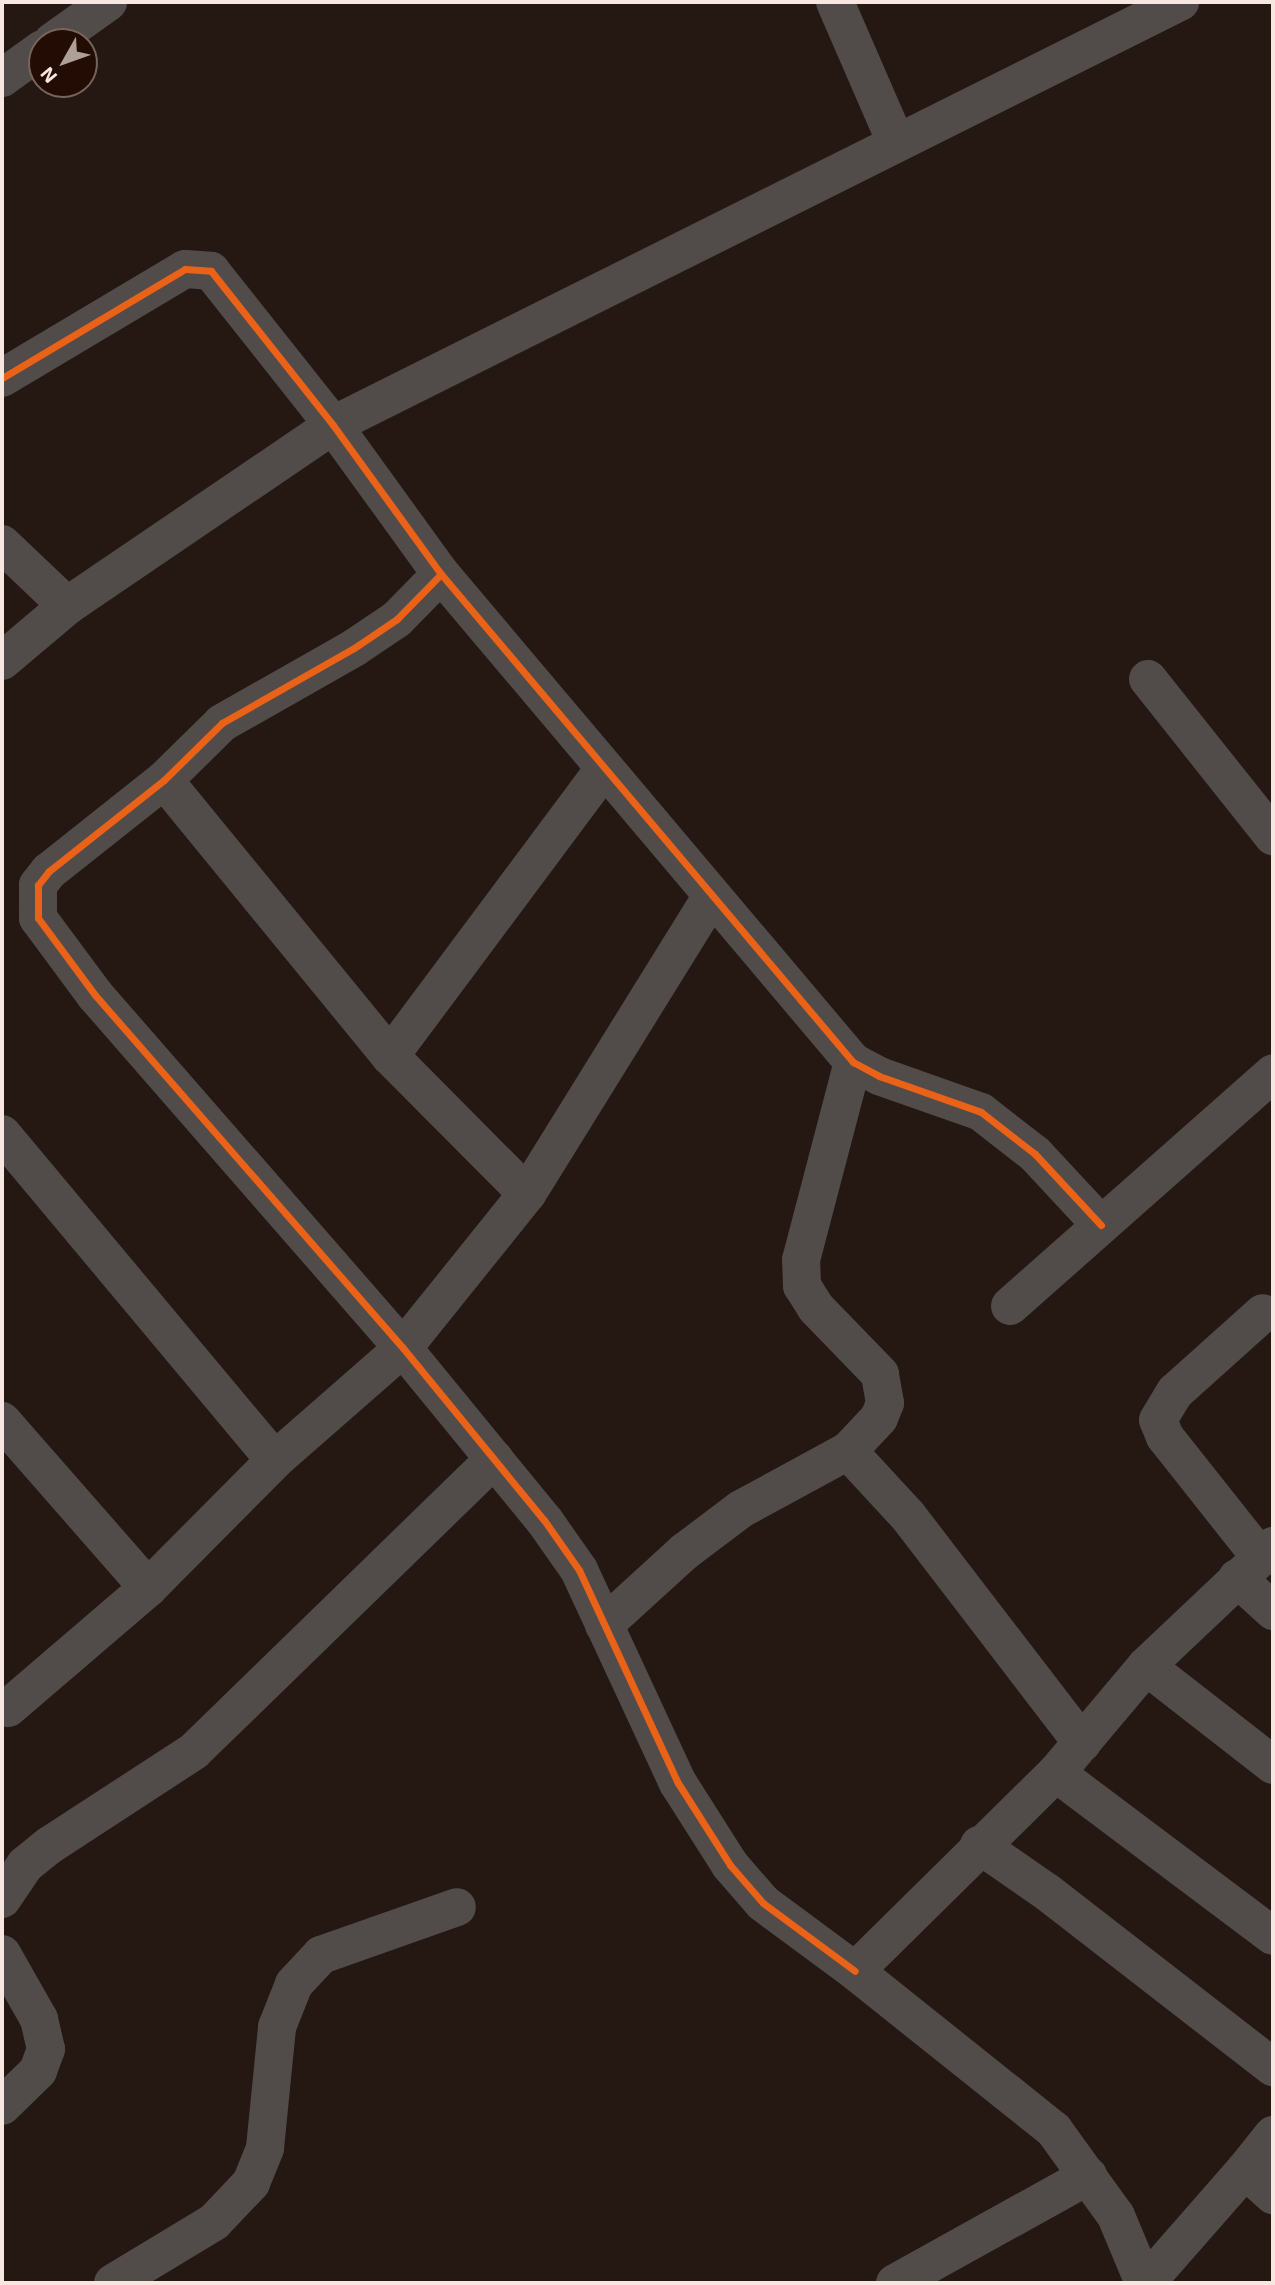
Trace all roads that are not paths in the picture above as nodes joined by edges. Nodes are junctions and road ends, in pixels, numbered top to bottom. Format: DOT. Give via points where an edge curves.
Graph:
graph roads {
  1 [pos="108,2"];
  2 [pos="835,2"];
  3 [pos="1180,2"];
  4 [pos="72,28"];
  5 [pos="28,59"];
  6 [pos="2,78"];
  7 [pos="897,142"];
  8 [pos="2,378"];
  9 [pos="333,425"];
  10 [pos="2,544"];
  11 [pos="441,574"];
  12 [pos="67,606"];
  13 [pos="2,661"];
  14 [pos="1148,678"];
  15 [pos="603,770"];
  16 [pos="164,780"];
  17 [pos="1273,836"];
  18 [pos="712,896"];
  19 [pos="390,1056"];
  20 [pos="853,1062"];
  21 [pos="1273,1073"];
  22 [pos="2,1134"];
  23 [pos="527,1194"];
  24 [pos="1101,1225"];
  25 [pos="1010,1306"];
  26 [pos="1263,1313"];
  27 [pos="403,1348"];
  28 [pos="2,1421"];
  29 [pos="848,1451"];
  30 [pos="494,1458"];
  31 [pos="275,1460"];
  32 [pos="1257,1561"];
  33 [pos="148,1588"];
  34 [pos="1273,1611"];
  35 [pos="604,1625"];
  36 [pos="1146,1666"];
  37 [pos="8,1708"];
  38 [pos="1082,1744"];
  39 [pos="1273,1765"];
  40 [pos="1056,1773"];
  41 [pos="979,1845"];
  42 [pos="2,1899"];
  43 [pos="457,1907"];
  44 [pos="1273,1936"];
  45 [pos="2,1954"];
  46 [pos="855,1971"];
  47 [pos="1273,2067"];
  48 [pos="2,2106"];
  49 [pos="1273,2134"];
  50 [pos="1245,2170"];
  51 [pos="1088,2176"];
  52 [pos="1273,2195"];
  53 [pos="113,2283"];
  54 [pos="895,2283"];
  55 [pos="1145,2283"];
  1 -- 4 [label="street"];
  2 -- 7 [label="street"];
  3 -- 7 [label="street"];
  5 -- 6 [label="street"];
  7 -- 9 [label="street"];
  8 -- 9 [label="street" via="185,269 201,268 218,278"];
  9 -- 11 [label="street"];
  9 -- 12 [label="street"];
  10 -- 12 [label="street"];
  11 -- 15 [label="street"];
  11 -- 16 [label="street" via="397,619 222,723"];
  12 -- 13 [label="street"];
  14 -- 17 [label="street"];
  15 -- 18 [label="street"];
  15 -- 19 [label="street"];
  16 -- 19 [label="street"];
  16 -- 27 [label="street" via="49,871 38,885 38,918 95,995"];
  18 -- 20 [label="street"];
  18 -- 23 [label="street"];
  19 -- 23 [label="street"];
  20 -- 24 [label="street" via="879,1076 981,1112 1035,1153"];
  20 -- 29 [label="street" via="801,1260 802,1286 808,1297 867,1356 887,1392 878,1418"];
  21 -- 24 [label="street"];
  22 -- 31 [label="street"];
  23 -- 27 [label="street"];
  24 -- 25 [label="street"];
  26 -- 32 [label="street" via="1175,1392 1158,1420 1165,1437"];
  27 -- 30 [label="street"];
  27 -- 31 [label="street"];
  28 -- 33 [label="street"];
  29 -- 35 [label="street" via="741,1509 684,1552"];
  29 -- 38 [label="street" via="908,1516"];
  30 -- 35 [label="street" via="579,1570"];
  30 -- 42 [label="street" via="194,1751 50,1844 25,1865"];
  31 -- 33 [label="street"];
  32 -- 34 [label="street"];
  32 -- 36 [label="street"];
  33 -- 37 [label="street"];
  35 -- 46 [label="street" via="678,1783 730,1865 762,1903"];
  36 -- 38 [label="street"];
  36 -- 39 [label="street"];
  38 -- 40 [label="street"];
  40 -- 41 [label="street"];
  40 -- 44 [label="street"];
  41 -- 46 [label="street"];
  41 -- 47 [label="street"];
  43 -- 53 [label="street" via="321,1955 294,1984 277,2027 265,2148 251,2183 214,2222"];
  45 -- 48 [label="street" via="39,2019 46,2049 38,2071"];
  46 -- 51 [label="street" via="1054,2130"];
  49 -- 50 [label="street"];
  50 -- 52 [label="street"];
  50 -- 55 [label="street"];
  51 -- 54 [label="street"];
  51 -- 55 [label="street" via="1116,2216"];
}
